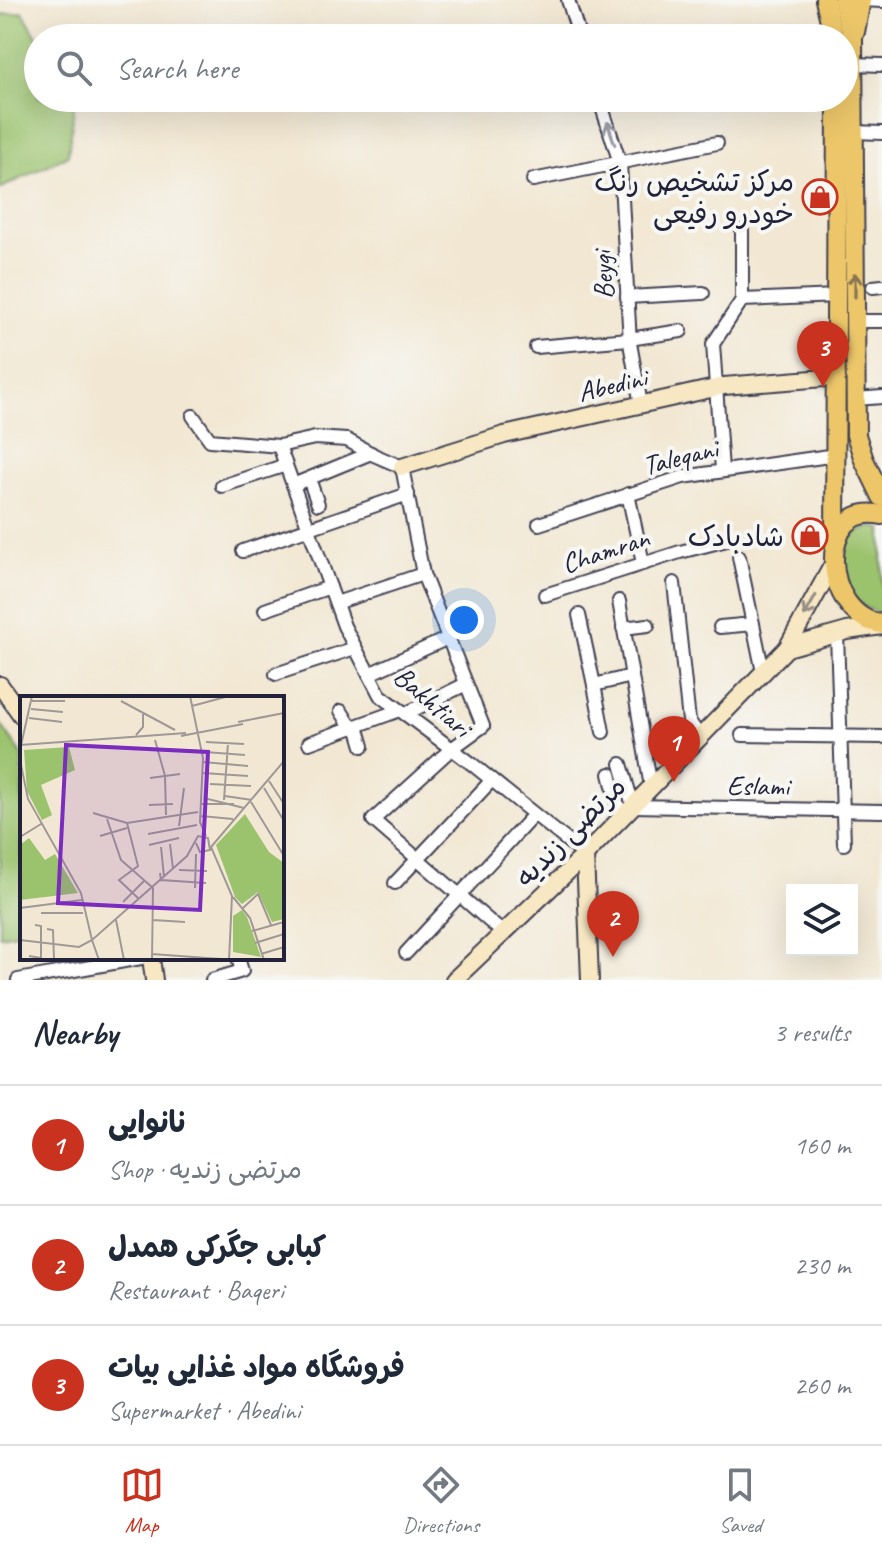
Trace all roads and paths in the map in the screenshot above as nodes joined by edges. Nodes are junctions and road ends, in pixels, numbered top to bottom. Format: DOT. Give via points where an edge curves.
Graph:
graph roads {
  1 [pos="568,0"];
  2 [pos="825,0"];
  3 [pos="843,0"];
  4 [pos="861,0"];
  5 [pos="882,1"];
  6 [pos="576,24"];
  7 [pos="831,24"];
  8 [pos="849,24"];
  9 [pos="856,24"];
  10 [pos="858,64"];
  11 [pos="882,65"];
  12 [pos="604,112"];
  13 [pos="837,112"];
  14 [pos="854,112"];
  15 [pos="854,132"];
  16 [pos="882,133"];
  17 [pos="717,143"];
  18 [pos="620,163"];
  19 [pos="533,180"];
  20 [pos="742,231"];
  21 [pos="703,293"];
  22 [pos="838,296"];
  23 [pos="627,297"];
  24 [pos="742,300"];
  25 [pos="855,321"];
  26 [pos="882,321"];
  27 [pos="681,331"];
  28 [pos="629,339"];
  29 [pos="536,347"];
  30 [pos="837,377"];
  31 [pos="718,387"];
  32 [pos="882,397"];
  33 [pos="856,399"];
  34 [pos="641,405"];
  35 [pos="193,416"];
  36 [pos="279,446"];
  37 [pos="371,453"];
  38 [pos="836,455"];
  39 [pos="286,465"];
  40 [pos="402,467"];
  41 [pos="722,470"];
  42 [pos="309,479"];
  43 [pos="293,485"];
  44 [pos="222,486"];
  45 [pos="408,494"];
  46 [pos="628,494"];
  47 [pos="882,497"];
  48 [pos="318,504"];
  49 [pos="882,515"];
  50 [pos="539,524"];
  51 [pos="308,527"];
  52 [pos="727,540"];
  53 [pos="835,543"];
  54 [pos="243,551"];
  55 [pos="739,557"];
  56 [pos="643,563"];
  57 [pos="833,564"];
  58 [pos="423,574"];
  59 [pos="674,583"];
  60 [pos="330,587"];
  61 [pos="545,595"];
  62 [pos="619,601"];
  63 [pos="336,603"];
  64 [pos="265,610"];
  65 [pos="579,615"];
  66 [pos="753,624"];
  67 [pos="648,625"];
  68 [pos="882,625"];
  69 [pos="720,627"];
  70 [pos="623,628"];
  71 [pos="837,634"];
  72 [pos="448,638"];
  73 [pos="355,648"];
  74 [pos="787,648"];
  75 [pos="763,672"];
  76 [pos="276,674"];
  77 [pos="369,674"];
  78 [pos="632,676"];
  79 [pos="466,684"];
  80 [pos="0,685"];
  81 [pos="594,685"];
  82 [pos="341,711"];
  83 [pos="403,712"];
  84 [pos="20,713"];
  85 [pos="354,727"];
  86 [pos="603,732"];
  87 [pos="742,735"];
  88 [pos="841,736"];
  89 [pos="700,737"];
  90 [pos="882,737"];
  91 [pos="309,743"];
  92 [pos="363,746"];
  93 [pos="450,750"];
  94 [pos="621,764"];
  95 [pos="610,774"];
  96 [pos="492,780"];
  97 [pos="651,787"];
  98 [pos="843,811"];
  99 [pos="882,811"];
  100 [pos="627,812"];
  101 [pos="529,820"];
  102 [pos="844,844"];
  103 [pos="585,855"];
  104 [pos="418,859"];
  105 [pos="395,883"];
  106 [pos="460,896"];
  107 [pos="503,933"];
  108 [pos="406,953"];
  109 [pos="130,960"];
  110 [pos="151,960"];
  111 [pos="239,960"];
  112 [pos="18,980"];
  113 [pos="154,980"];
  114 [pos="212,980"];
  115 [pos="454,980"];
  116 [pos="590,980"];
  1 -- 6 [label="street"];
  2 -- 7 [label="main road"];
  3 -- 8 [label="main road"];
  4 -- 5 [label="street"];
  4 -- 9 [label="main road"];
  10 -- 11 [label="street"];
  18 -- 12 [label="street, Beygi, one-way"];
  13 -- 22 [label="main road"];
  14 -- 15 [label="main road"];
  15 -- 16 [label="street"];
  25 -- 15 [label="main road, one-way"];
  17 -- 18 [label="street"];
  18 -- 19 [label="street"];
  18 -- 23 [label="street, Beygi"];
  20 -- 24 [label="street"];
  21 -- 23 [label="street"];
  22 -- 24 [label="street"];
  22 -- 30 [label="main road"];
  23 -- 28 [label="street, Beygi"];
  24 -- 31 [label="street" via="713,344"];
  25 -- 26 [label="street"];
  25 -- 33 [label="main road"];
  27 -- 28 [label="street"];
  28 -- 29 [label="street"];
  28 -- 34 [label="street, Beygi"];
  30 -- 31 [label="main road, Abedini"];
  30 -- 38 [label="main road"];
  31 -- 34 [label="main road, Abedini"];
  31 -- 41 [label="street"];
  32 -- 33 [label="street"];
  33 -- 47 [label="main road" via="856,435"];
  34 -- 40 [label="main road, Abedini" via="504,435"];
  35 -- 36 [label="street" via="210,440"];
  36 -- 37 [label="street" via="315,438 347,440"];
  36 -- 39 [label="street, Bakhtiari"];
  37 -- 40 [label="street"];
  37 -- 42 [label="street"];
  38 -- 41 [label="street, Taleqani"];
  38 -- 53 [label="main road"];
  39 -- 43 [label="street, Bakhtiari"];
  39 -- 44 [label="street"];
  40 -- 45 [label="street"];
  41 -- 46 [label="street, Taleqani"];
  42 -- 43 [label="street"];
  42 -- 48 [label="street"];
  43 -- 51 [label="street, Bakhtiari"];
  45 -- 51 [label="street"];
  45 -- 58 [label="street"];
  46 -- 50 [label="street, Taleqani"];
  46 -- 56 [label="street"];
  49 -- 53 [label="main road" via="856,518 844,526"];
  51 -- 54 [label="street"];
  51 -- 60 [label="street, Bakhtiari"];
  52 -- 56 [label="street, Chamran"];
  53 -- 57 [label="main road"];
  55 -- 66 [label="street"];
  56 -- 61 [label="street, Chamran"];
  57 -- 68 [label="main road" via="848,605"];
  57 -- 74 [label="main road, one-way"];
  58 -- 63 [label="street"];
  58 -- 72 [label="street"];
  59 -- 89 [label="street" via="689,721"];
  60 -- 63 [label="street, Bakhtiari"];
  60 -- 64 [label="street"];
  62 -- 70 [label="street"];
  63 -- 73 [label="street, Bakhtiari"];
  65 -- 81 [label="street"];
  66 -- 69 [label="street"];
  66 -- 75 [label="street"];
  67 -- 70 [label="street"];
  68 -- 71 [label="main road"];
  70 -- 78 [label="street"];
  71 -- 74 [label="main road"];
  71 -- 88 [label="street"];
  72 -- 77 [label="street"];
  72 -- 79 [label="street"];
  73 -- 76 [label="street"];
  73 -- 77 [label="street, Bakhtiari"];
  74 -- 75 [label="main road, مرتضی زندیه"];
  75 -- 89 [label="main road, مرتضی زندیه"];
  77 -- 83 [label="street, Bakhtiari" via="380,695"];
  78 -- 81 [label="street"];
  78 -- 97 [label="street"];
  79 -- 83 [label="street"];
  79 -- 93 [label="street" via="483,726"];
  80 -- 84 [label="main road"];
  81 -- 86 [label="street"];
  82 -- 85 [label="street"];
  83 -- 85 [label="street"];
  83 -- 93 [label="street, Bakhtiari"];
  85 -- 91 [label="street"];
  85 -- 92 [label="street"];
  87 -- 88 [label="street"];
  88 -- 90 [label="street"];
  88 -- 98 [label="street"];
  89 -- 97 [label="main road, مرتضی زندیه"];
  93 -- 96 [label="street, Bakhtiari"];
  93 -- 104 [label="street" via="373,820"];
  94 -- 100 [label="street"];
  95 -- 100 [label="street"];
  96 -- 103 [label="street, Bakhtiari"];
  96 -- 104 [label="street"];
  97 -- 100 [label="main road, مرتضی زندیه"];
  98 -- 99 [label="street, Eslami"];
  98 -- 100 [label="street, Eslami"];
  98 -- 102 [label="street"];
  100 -- 103 [label="main road, مرتضی زندیه"];
  101 -- 106 [label="street"];
  103 -- 107 [label="main road, مرتضی زندیه"];
  103 -- 116 [label="main road"];
  104 -- 105 [label="street"];
  104 -- 106 [label="street"];
  106 -- 107 [label="street"];
  106 -- 108 [label="street"];
  107 -- 115 [label="main road, مرتضی زندیه"];
  109 -- 112 [label="street"];
  110 -- 113 [label="main road"];
  111 -- 114 [label="street" via="242,971"];
}
